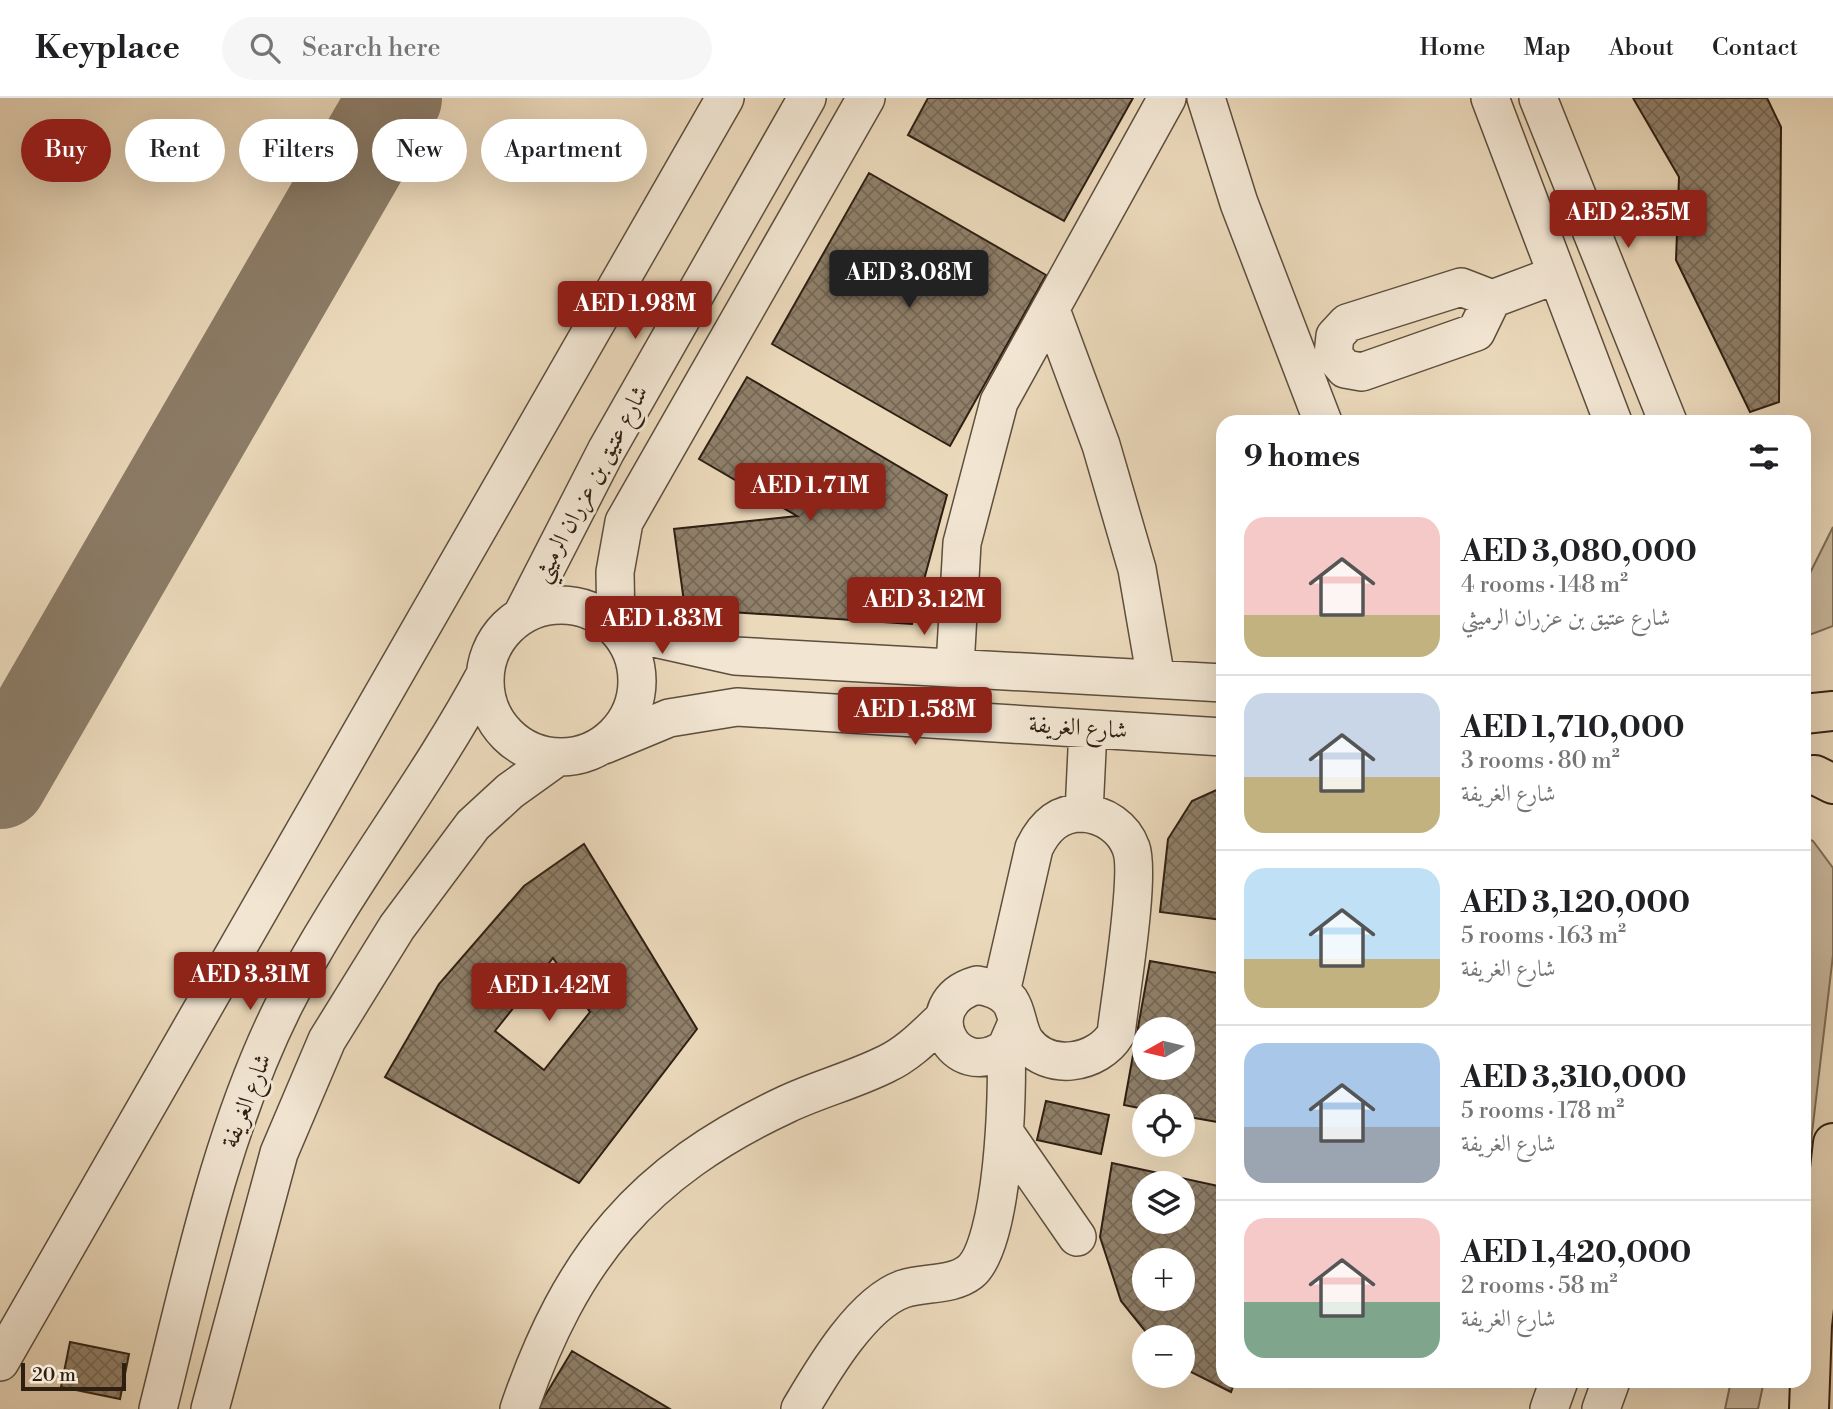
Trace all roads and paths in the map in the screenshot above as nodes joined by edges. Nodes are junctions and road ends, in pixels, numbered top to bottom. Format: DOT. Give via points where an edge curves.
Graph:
graph roads {
  1 [pos="725,98"];
  2 [pos="807,98"];
  3 [pos="866,98"];
  4 [pos="1167,98"];
  5 [pos="1206,98"];
  6 [pos="1490,98"];
  7 [pos="1538,98"];
  8 [pos="1556,275"];
  9 [pos="1492,299"];
  10 [pos="1051,310"];
  11 [pos="1320,415"];
  12 [pos="1610,415"];
  13 [pos="1665,415"];
  14 [pos="522,615"];
  15 [pos="617,629"];
  16 [pos="955,667"];
  17 [pos="485,675"];
  18 [pos="1156,679"];
  19 [pos="1216,683"];
  20 [pos="1833,710"];
  21 [pos="1811,712"];
  22 [pos="1088,729"];
  23 [pos="1216,737"];
  24 [pos="604,745"];
  25 [pos="556,758"];
  26 [pos="1811,775"];
  27 [pos="1833,784"];
  28 [pos="1084,813"];
  29 [pos="1001,992"];
  30 [pos="944,1018"];
  31 [pos="1011,1036"];
  32 [pos="1005,1133"];
  33 [pos="1833,1143"];
  34 [pos="1077,1237"];
  35 [pos="1811,1353"];
  36 [pos="1833,1353"];
  37 [pos="0,1362"];
  38 [pos="1556,1388"];
  39 [pos="1608,1388"];
  40 [pos="1810,1388"];
  41 [pos="158,1409"];
  42 [pos="210,1409"];
  43 [pos="519,1409"];
  44 [pos="800,1409"];
  45 [pos="1549,1409"];
  46 [pos="1601,1409"];
  47 [pos="1809,1409"];
  48 [pos="1821,1409"];
  1 -- 37 [label="street"];
  2 -- 14 [label="street, شارع عتيق بن عزران الرميثي" via="606,451"];
  3 -- 15 [label="street, شارع عتيق بن عزران الرميثي" via="624,522 615,572"];
  4 -- 10 [label="street"];
  5 -- 11 [label="street" via="1239,203"];
  6 -- 8 [label="street"];
  7 -- 13 [label="street"];
  8 -- 9 [label="street"];
  8 -- 12 [label="street"];
  10 -- 16 [label="street" via="999,402 962,543"];
  10 -- 18 [label="street" via="1105,457 1137,569"];
  14 -- 15 [label="street" via="562,604 583,608"];
  14 -- 17 [label="street" via="503,631 490,651"];
  15 -- 16 [label="street" via="735,656"];
  15 -- 24 [label="street" via="632,652 635,704 623,727"];
  16 -- 18 [label="street"];
  17 -- 25 [label="street" via="486,700 496,722 512,740"];
  17 -- 41 [label="street, شارع الغريفة" via="456,730 349,892 284,1006 235,1122"];
  18 -- 19 [label="street"];
  20 -- 21 [label="main road"];
  22 -- 23 [label="street, شارع الغريفة"];
  22 -- 24 [label="street, شارع الغريفة" via="737,707 669,718"];
  22 -- 28 [label="street"];
  24 -- 25 [label="street" via="582,755"];
  25 -- 42 [label="street, شارع الغريفة" via="473,825 397,927 327,1040 279,1153"];
  26 -- 27 [label="main road"];
  28 -- 29 [label="street" via="1053,821 1034,848"];
  28 -- 31 [label="street" via="1114,824 1126,836 1134,859 1116,1034 1100,1054 1076,1061 1045,1057"];
  29 -- 30 [label="street" via="976,985 965,989 947,1006"];
  29 -- 31 [label="street" via="1010,1001"];
  30 -- 31 [label="street" via="950,1042 970,1057 983,1058"];
  30 -- 43 [label="street" via="887,1064 732,1130 654,1186 614,1227 572,1290 549,1332"];
  31 -- 32 [label="street"];
  32 -- 34 [label="street"];
  32 -- 44 [label="street" via="987,1241 976,1267 958,1279 916,1286 885,1299 831,1356"];
  33 -- 35 [label="main road"];
  36 -- 48 [label="main road"];
  38 -- 45 [label="street"];
  39 -- 46 [label="street"];
  40 -- 47 [label="main road"];
}
